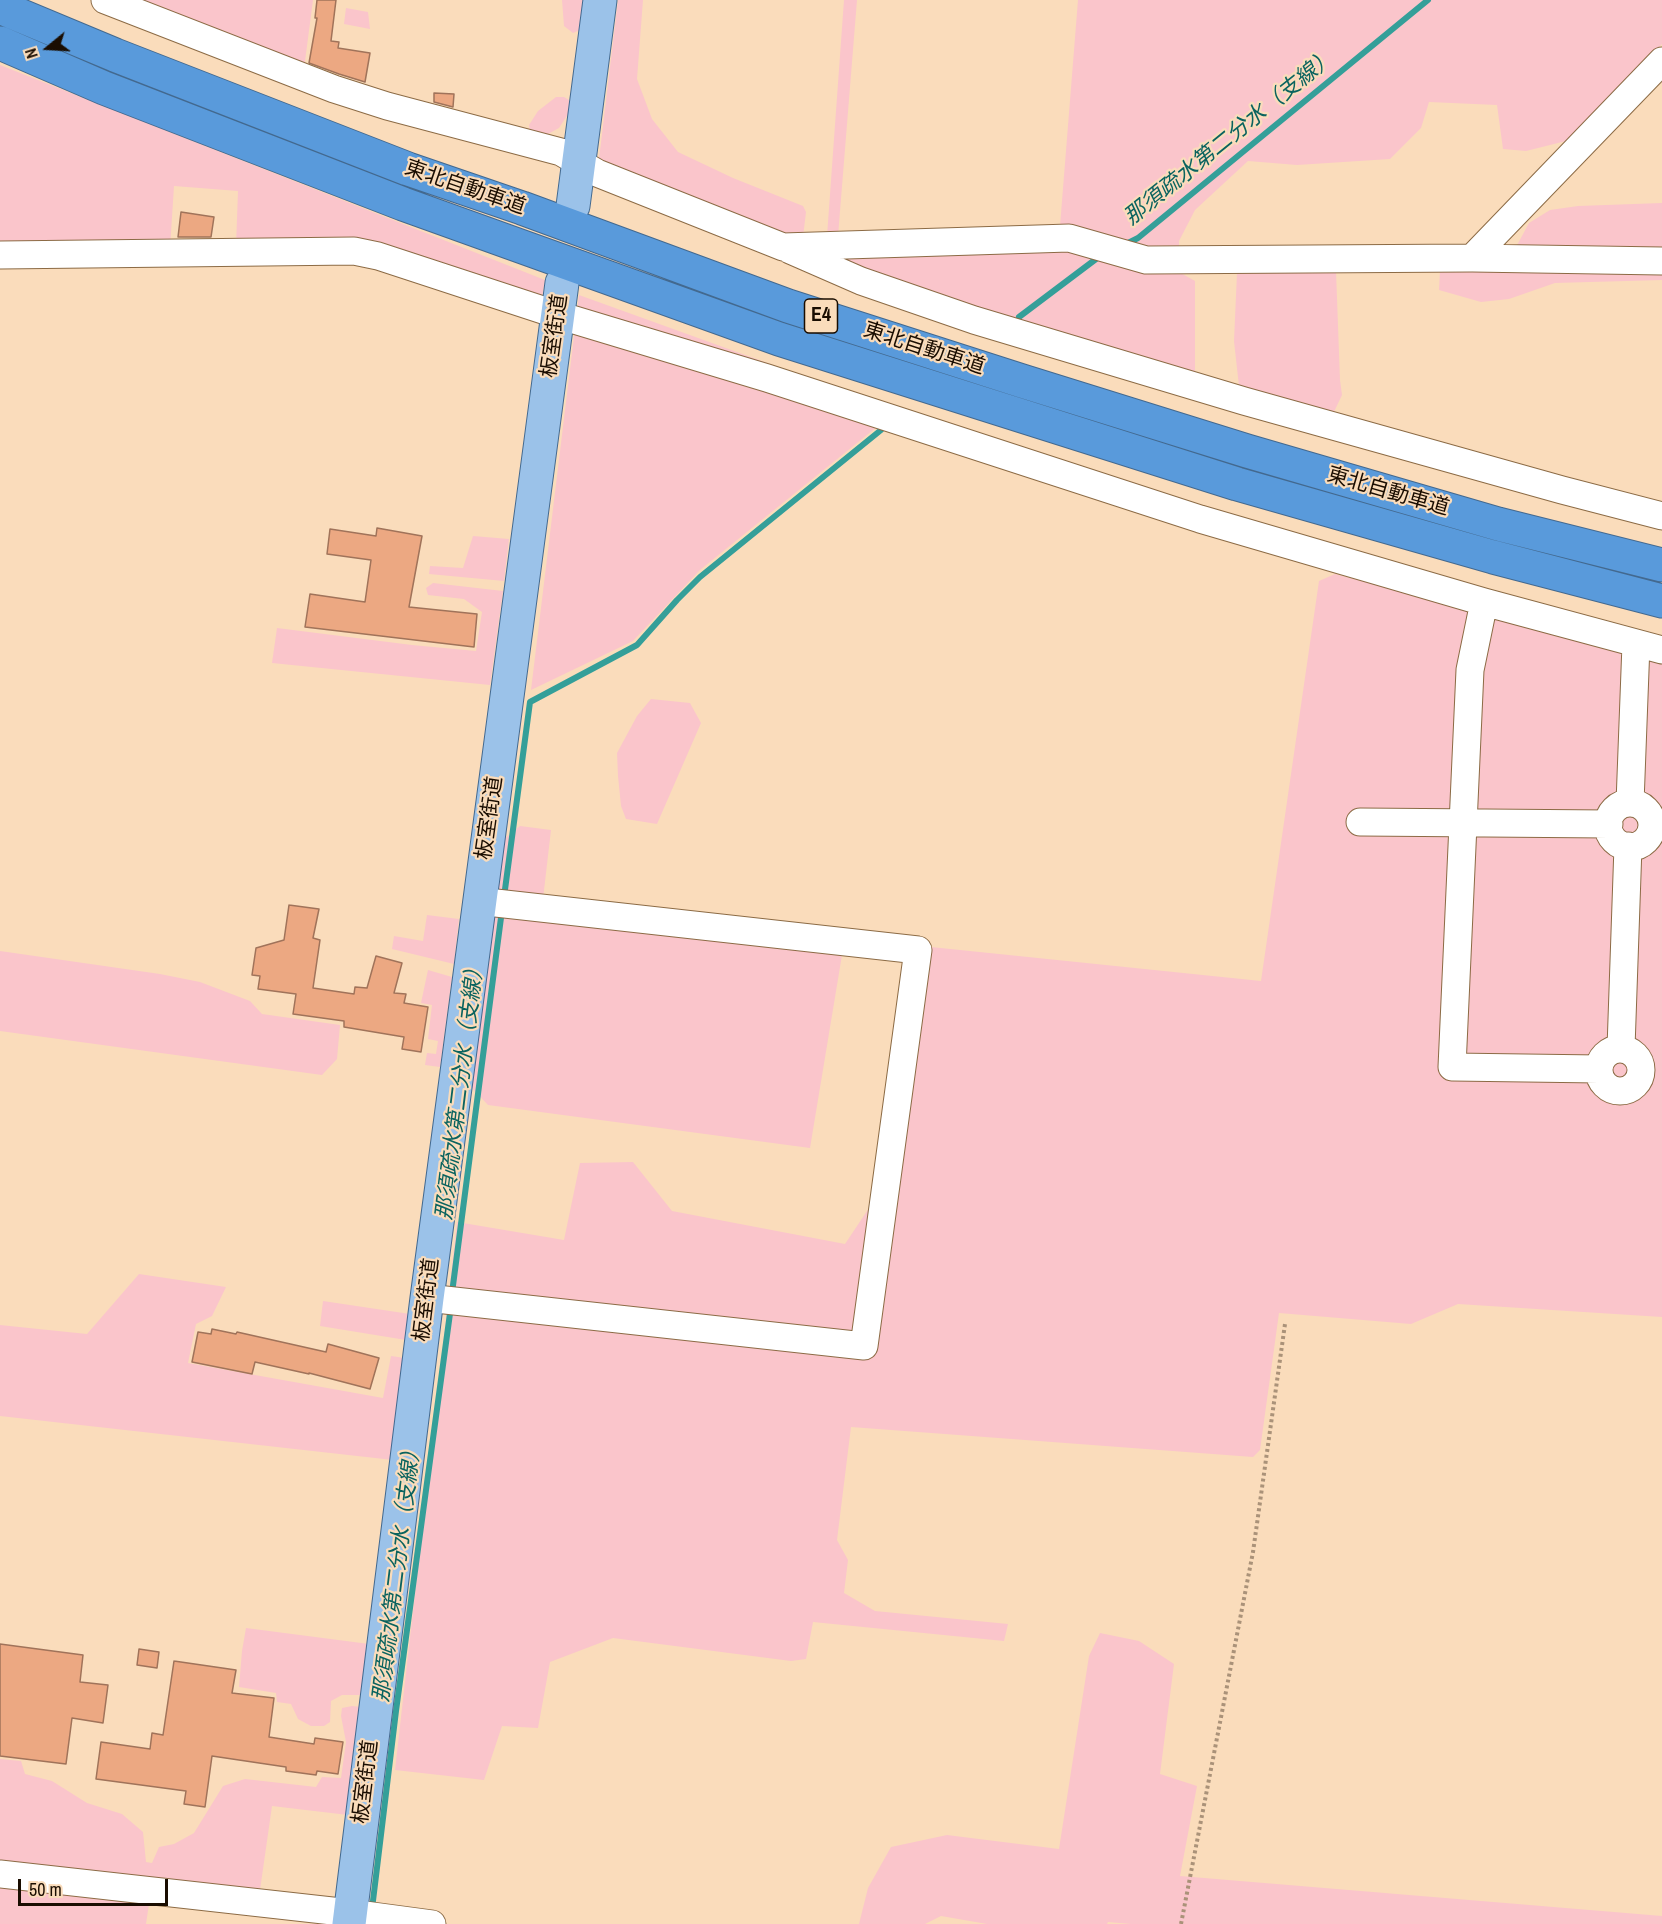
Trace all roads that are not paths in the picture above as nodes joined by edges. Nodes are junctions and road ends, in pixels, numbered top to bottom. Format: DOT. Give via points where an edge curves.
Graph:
graph roads {
  1 [pos="105,0"];
  2 [pos="600,0"];
  3 [pos="0,7"];
  4 [pos="0,44"];
  5 [pos="1662,61"];
  6 [pos="578,162"];
  7 [pos="573,206"];
  8 [pos="783,247"];
  9 [pos="0,255"];
  10 [pos="1472,258"];
  11 [pos="1662,261"];
  12 [pos="562,283"];
  13 [pos="558,315"];
  14 [pos="1662,516"];
  15 [pos="1662,565"];
  16 [pos="1662,601"];
  17 [pos="1484,602"];
  18 [pos="1636,644"];
  19 [pos="1662,650"];
  20 [pos="1630,803"];
  21 [pos="1360,822"];
  22 [pos="1463,823"];
  23 [pos="1609,824"];
  24 [pos="1657,824"];
  25 [pos="1628,846"];
  26 [pos="478,902"];
  27 [pos="1621,1048"];
  28 [pos="1599,1069"];
  29 [pos="1652,1070"];
  30 [pos="427,1298"];
  31 [pos="0,1874"];
  32 [pos="349,1918"];
  33 [pos="432,1924"];
  1 -- 6 [label="street" via="334,89 561,153"];
  2 -- 6 [label="main road"];
  3 -- 15 [label="highway, 東北自動車道 / E4" via="375,156 788,306 1258,454 1498,524"];
  4 -- 16 [label="highway, 東北自動車道 / E4" via="403,204 779,339 1237,484"];
  5 -- 10 [label="street"];
  6 -- 7 [label="main road"];
  6 -- 8 [label="street"];
  8 -- 10 [label="street" via="1069,238 1146,260"];
  8 -- 14 [label="street" via="861,281 974,320 1244,401"];
  9 -- 13 [label="street" via="354,250"];
  10 -- 11 [label="street"];
  12 -- 13 [label="main road, 板室街道"];
  13 -- 17 [label="street" via="767,378 1200,519"];
  13 -- 26 [label="main road, 板室街道"];
  17 -- 18 [label="street"];
  17 -- 22 [label="street" via="1470,670"];
  18 -- 19 [label="street"];
  18 -- 20 [label="street"];
  20 -- 23 [label="street" via="1612,813"];
  20 -- 24 [label="street" via="1643,808"];
  21 -- 22 [label="street"];
  22 -- 23 [label="street"];
  22 -- 28 [label="street" via="1452,1067"];
  23 -- 25 [label="street" via="1614,840"];
  24 -- 25 [label="street" via="1641,844"];
  25 -- 27 [label="street"];
  26 -- 30 [label="main road, 板室街道"];
  26 -- 30 [label="street" via="918,950 864,1346"];
  27 -- 28 [label="street" via="1605,1054"];
  27 -- 29 [label="street"];
  28 -- 29 [label="street" via="1606,1086 1617,1091 1634,1086"];
  30 -- 32 [label="main road, 板室街道"];
  31 -- 32 [label="street"];
  32 -- 33 [label="street"];
}
